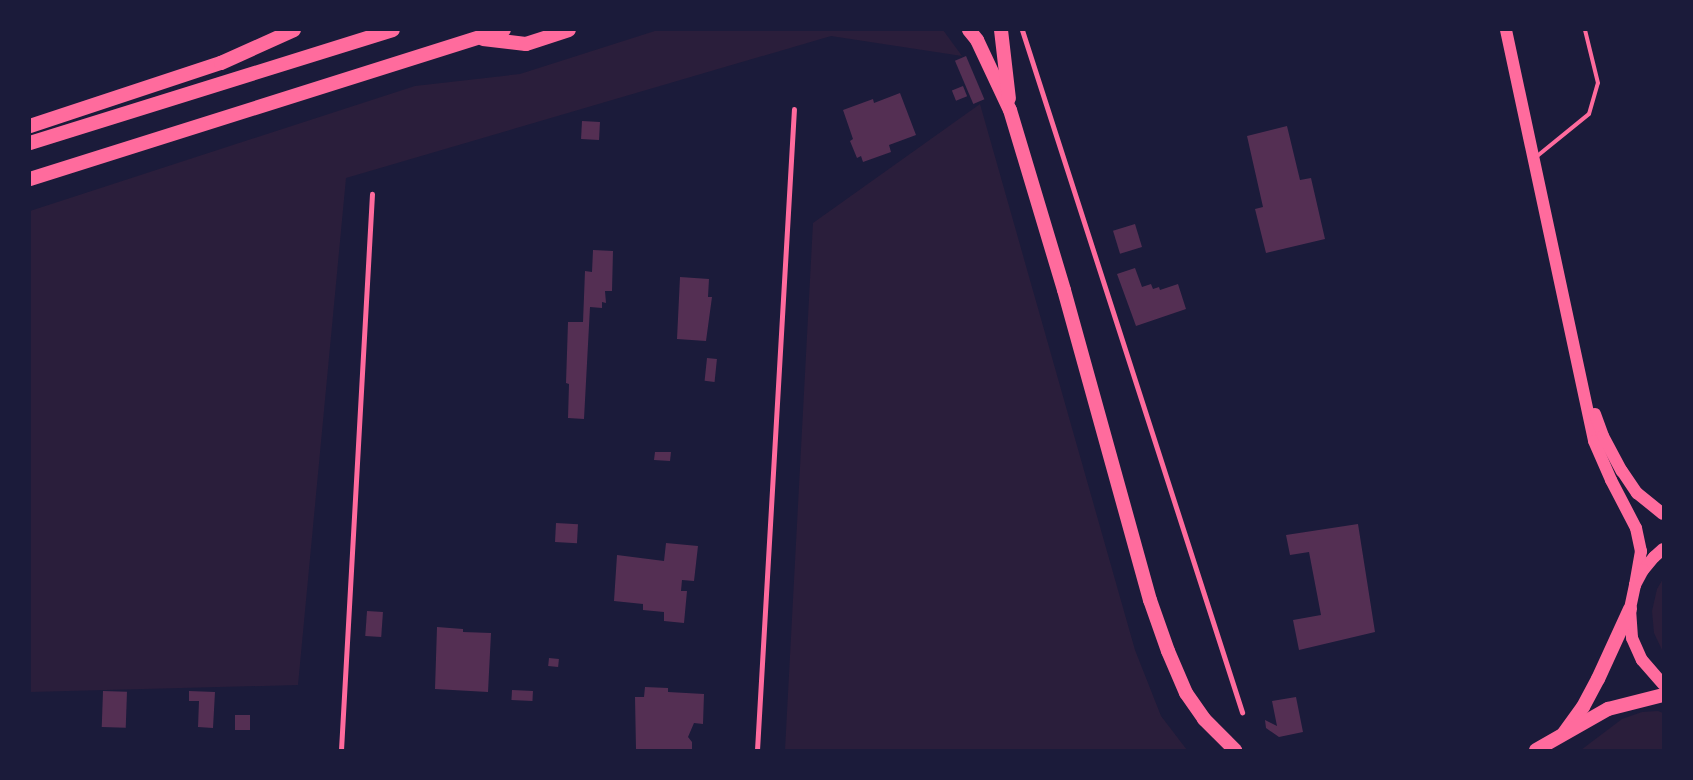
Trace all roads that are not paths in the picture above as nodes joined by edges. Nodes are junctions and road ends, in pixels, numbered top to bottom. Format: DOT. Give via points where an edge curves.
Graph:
graph roads {
  1 [pos="294,30"];
  2 [pos="393,30"];
  3 [pos="504,30"];
  4 [pos="569,30"];
  5 [pos="969,30"];
  6 [pos="1001,30"];
  7 [pos="1022,30"];
  8 [pos="1506,30"];
  9 [pos="1585,30"];
  10 [pos="477,38"];
  11 [pos="794,108"];
  12 [pos="1010,110"];
  13 [pos="30,126"];
  14 [pos="30,144"];
  15 [pos="1534,158"];
  16 [pos="30,179"];
  17 [pos="372,194"];
  18 [pos="1581,374"];
  19 [pos="1663,514"];
  20 [pos="1663,549"];
  21 [pos="1636,584"];
  22 [pos="1630,609"];
  23 [pos="1663,684"];
  24 [pos="1663,695"];
  25 [pos="1242,712"];
  26 [pos="1564,733"];
  27 [pos="341,750"];
  28 [pos="757,750"];
  29 [pos="1235,750"];
  30 [pos="1536,750"];
  1 -- 13 [label="highway" via="221,63"];
  2 -- 14 [label="highway"];
  3 -- 10 [label="highway"];
  4 -- 10 [label="highway" via="526,44"];
  5 -- 12 [label="highway" via="977,40"];
  6 -- 12 [label="highway"];
  7 -- 25 [label="street"];
  8 -- 15 [label="main road"];
  9 -- 15 [label="lane" via="1598,83 1589,114"];
  10 -- 16 [label="highway"];
  11 -- 28 [label="street"];
  12 -- 29 [label="highway" via="1156,617 1186,693 1204,719"];
  15 -- 18 [label="main road"];
  17 -- 27 [label="street"];
  18 -- 19 [label="main road" via="1603,436 1622,471 1638,493"];
  18 -- 21 [label="main road" via="1594,441 1636,528 1641,550"];
  20 -- 21 [label="main road" via="1643,570"];
  21 -- 22 [label="main road"];
  22 -- 23 [label="main road" via="1632,638 1642,660"];
  22 -- 26 [label="highway" via="1598,679"];
  24 -- 26 [label="highway" via="1608,709"];
  26 -- 30 [label="highway"];
}
